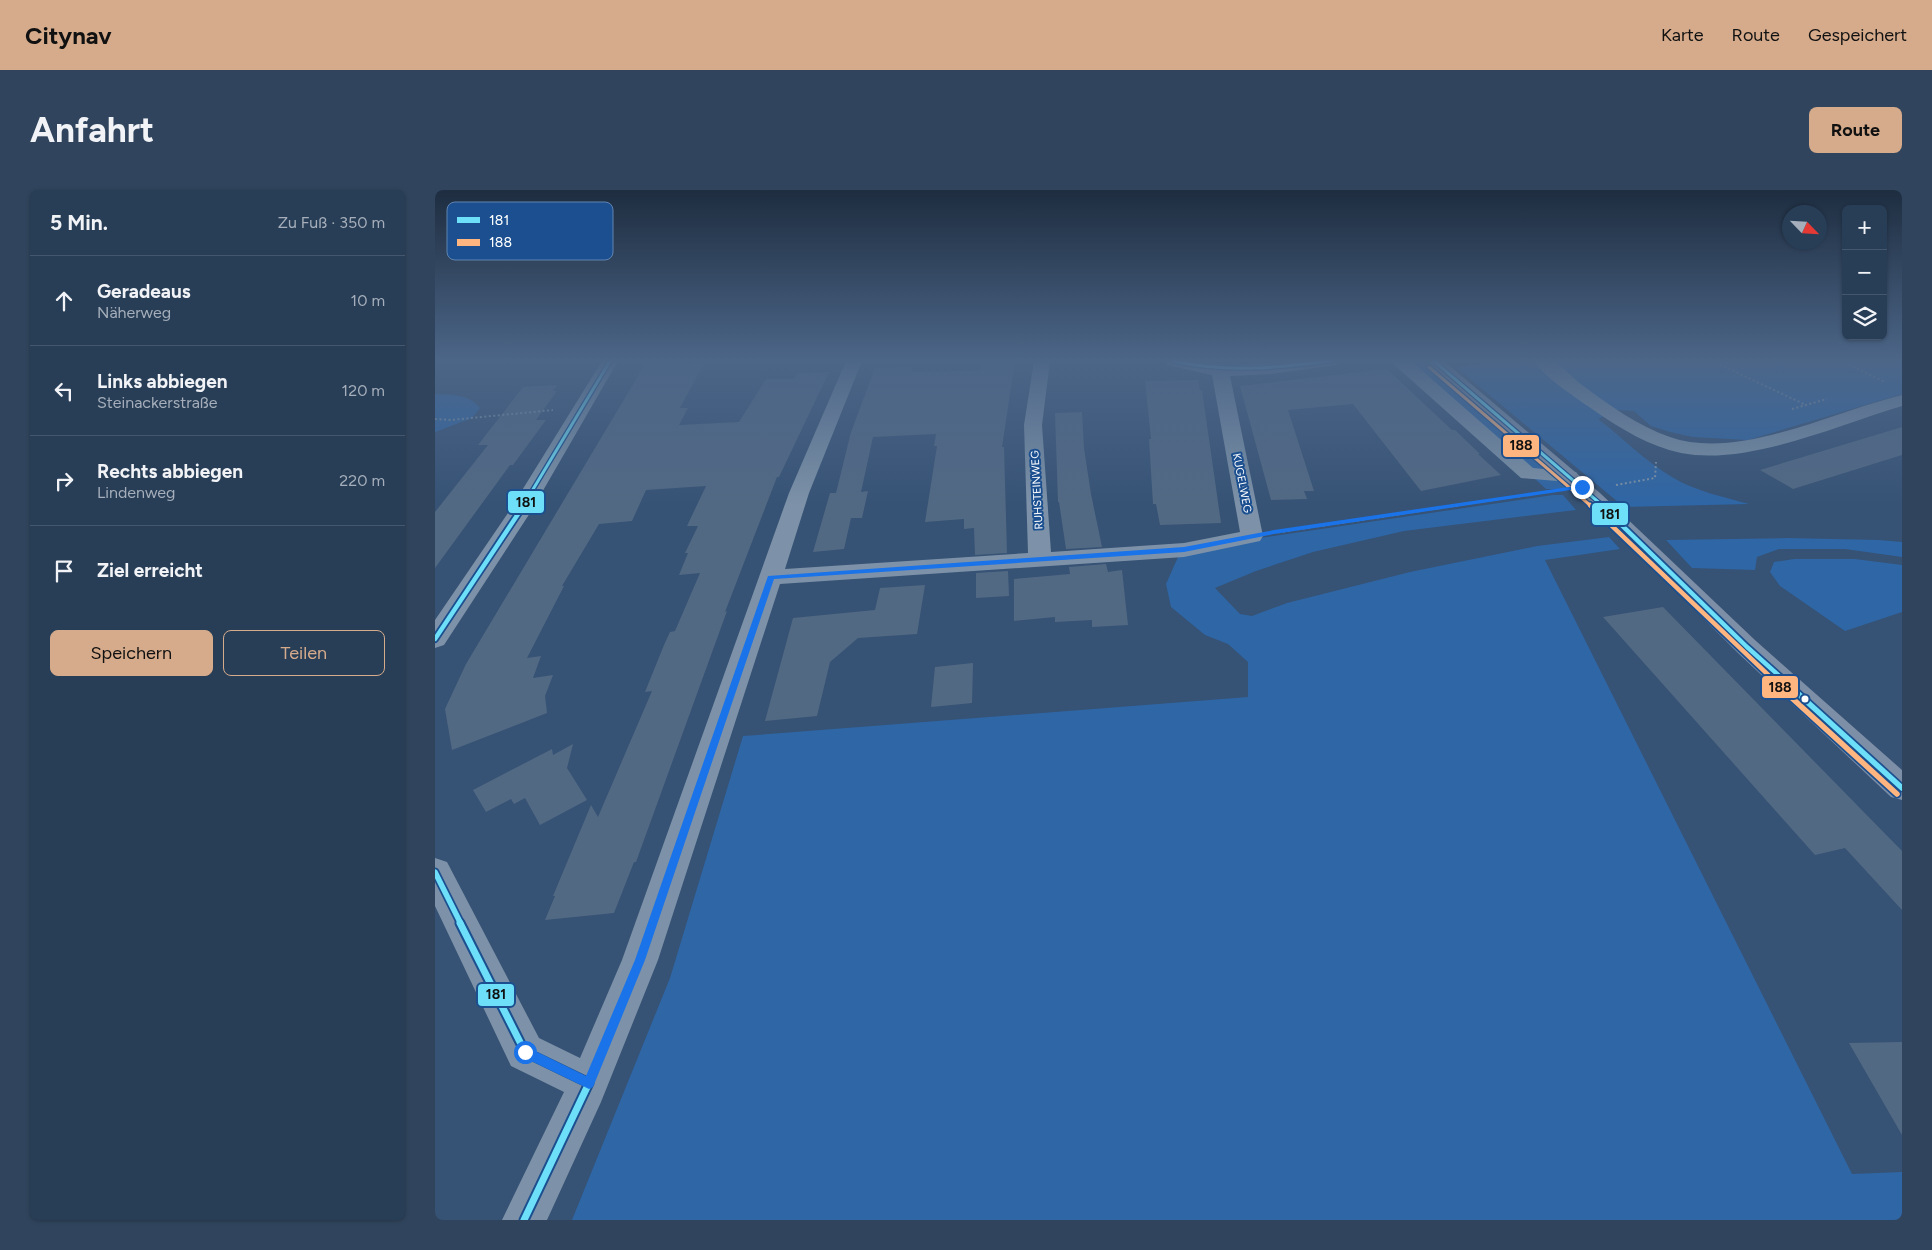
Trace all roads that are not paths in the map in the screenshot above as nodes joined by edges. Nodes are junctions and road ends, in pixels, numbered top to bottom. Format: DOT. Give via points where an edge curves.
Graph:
graph roads {
  1 [pos="583,409"];
  2 [pos="833,409"];
  3 [pos="1035,409"];
  4 [pos="1227,409"];
  5 [pos="1455,409"];
  6 [pos="1490,409"];
  7 [pos="1603,409"];
  8 [pos="1873,409"];
  9 [pos="1569,476"];
  10 [pos="1040,559"];
  11 [pos="771,577"];
  12 [pos="435,639"];
  13 [pos="1902,788"];
  14 [pos="435,872"];
  15 [pos="589,1083"];
  16 [pos="524,1220"];
  1 -- 12 [label="street" via="519,514"];
  2 -- 11 [label="street" via="799,493"];
  3 -- 10 [label="street, RUHSTEINWEG" via="1033,425"];
  4 -- 10 [label="street, KUGELWEG" via="1252,536 1184,550"];
  5 -- 9 [label="street" via="1528,474"];
  6 -- 9 [label="main road"];
  7 -- 8 [label="street" via="1663,442 1719,450 1781,438"];
  9 -- 13 [label="main road" via="1747,647"];
  10 -- 11 [label="street"];
  11 -- 15 [label="street" via="640,960"];
  14 -- 15 [label="street" via="525,1052"];
  15 -- 16 [label="street"];
}
